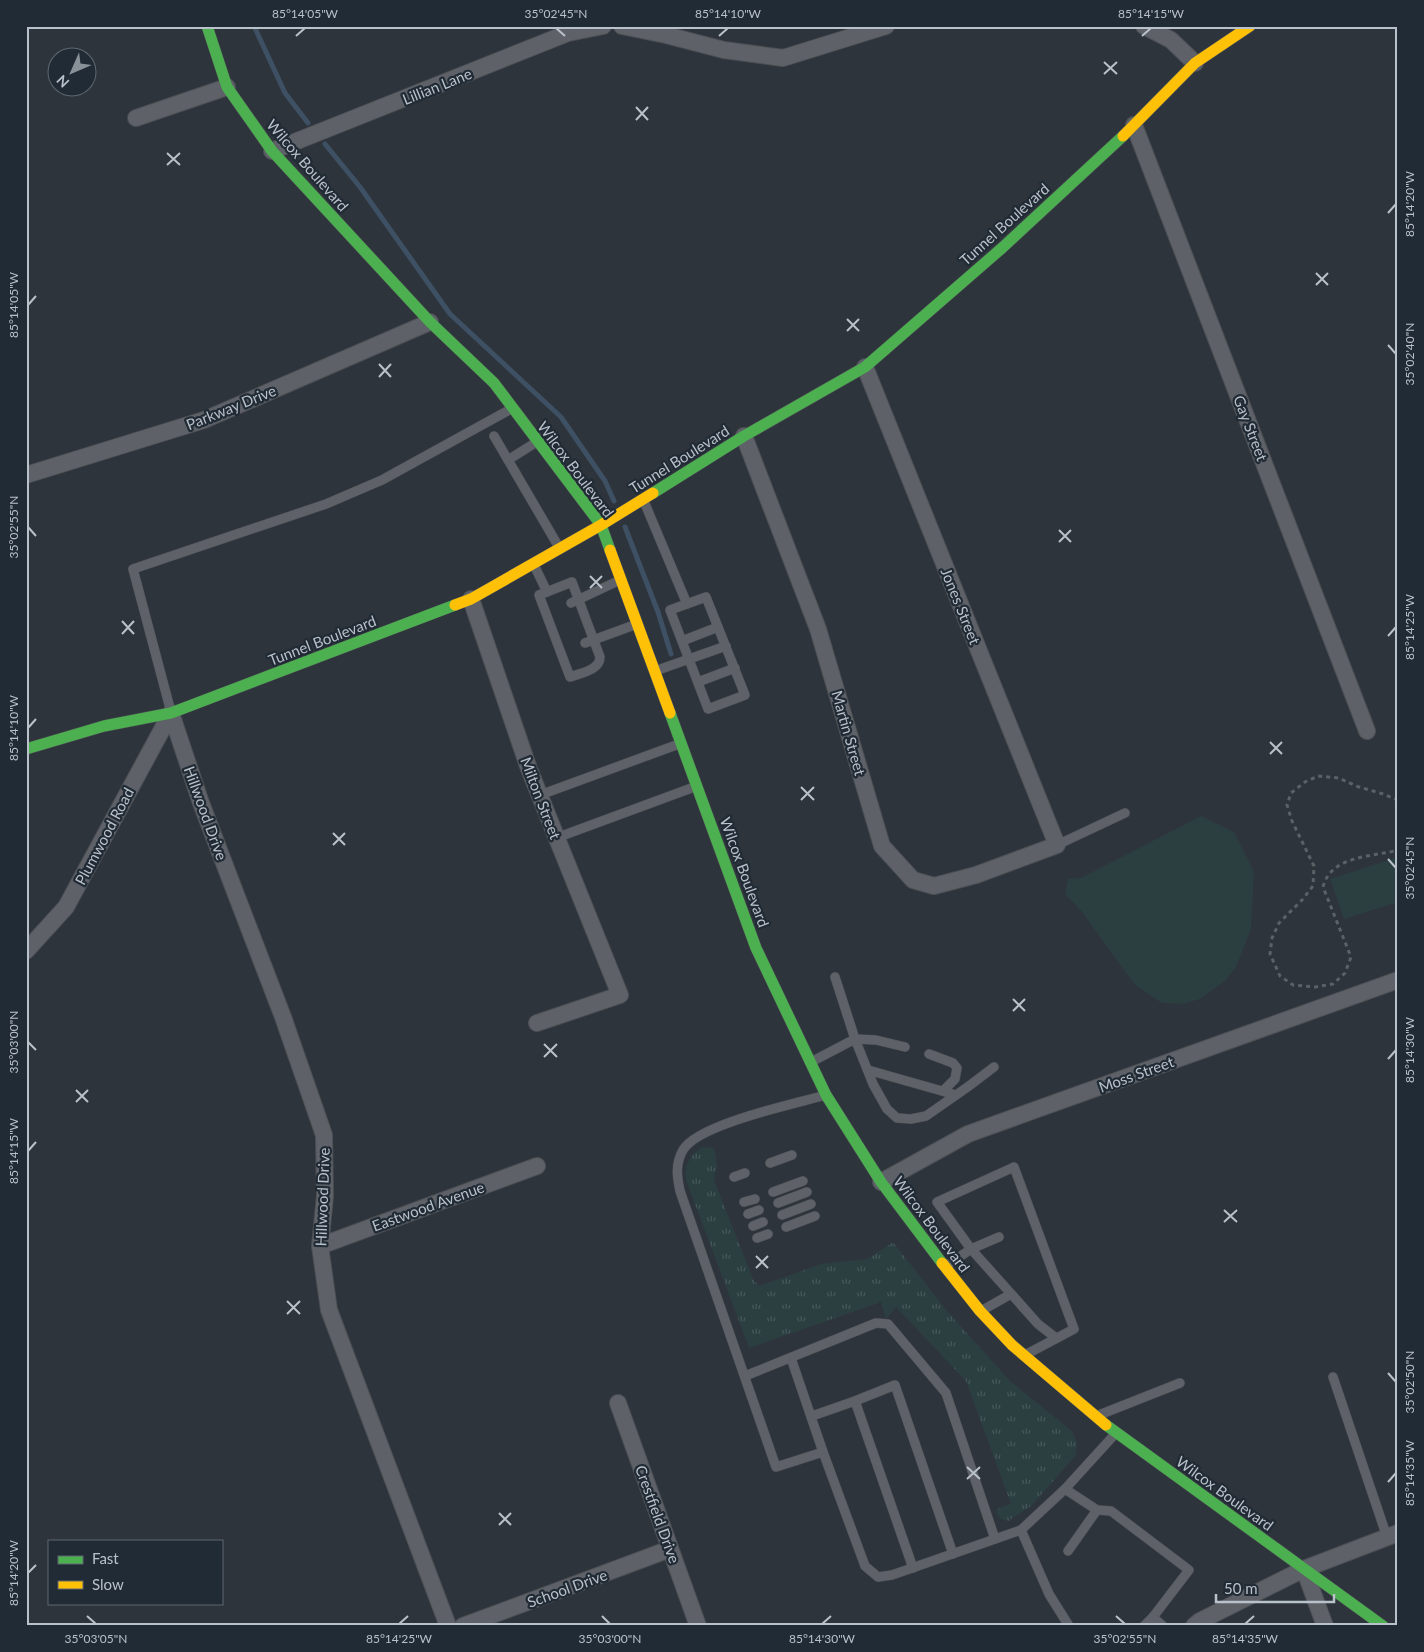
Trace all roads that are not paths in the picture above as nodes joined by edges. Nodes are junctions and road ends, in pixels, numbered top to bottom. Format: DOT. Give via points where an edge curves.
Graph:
graph roads {
  1 [pos="207,26"];
  2 [pos="603,26"];
  3 [pos="622,26"];
  4 [pos="886,26"];
  5 [pos="1144,26"];
  6 [pos="1250,26"];
  7 [pos="1196,63"];
  8 [pos="227,87"];
  9 [pos="136,118"];
  10 [pos="1134,125"];
  11 [pos="272,151"];
  12 [pos="430,322"];
  13 [pos="865,367"];
  14 [pos="512,408"];
  15 [pos="494,436"];
  16 [pos="744,436"];
  17 [pos="537,442"];
  18 [pos="508,460"];
  19 [pos="26,476"];
  20 [pos="642,499"];
  21 [pos="601,525"];
  22 [pos="560,549"];
  23 [pos="534,564"];
  24 [pos="621,580"];
  25 [pos="547,592"];
  26 [pos="471,599"];
  27 [pos="575,601"];
  28 [pos="687,604"];
  29 [pos="637,624"];
  30 [pos="718,627"];
  31 [pos="589,641"];
  32 [pos="682,641"];
  33 [pos="726,646"];
  34 [pos="689,659"];
  35 [pos="735,668"];
  36 [pos="655,671"];
  37 [pos="698,682"];
  38 [pos="171,713"];
  39 [pos="1367,731"];
  40 [pos="682,743"];
  41 [pos="26,749"];
  42 [pos="697,785"];
  43 [pos="540,795"];
  44 [pos="1124,813"];
  45 [pos="556,838"];
  46 [pos="1057,845"];
  47 [pos="26,952"];
  48 [pos="835,978"];
  49 [pos="1398,980"];
  50 [pos="537,1023"];
  51 [pos="855,1040"];
  52 [pos="905,1047"];
  53 [pos="930,1054"];
  54 [pos="811,1062"];
  55 [pos="994,1067"];
  56 [pos="868,1070"];
  57 [pos="943,1091"];
  58 [pos="826,1095"];
  59 [pos="956,1095"];
  60 [pos="792,1155"];
  61 [pos="770,1163"];
  62 [pos="537,1166"];
  63 [pos="745,1173"];
  64 [pos="734,1177"];
  65 [pos="802,1181"];
  66 [pos="881,1182"];
  67 [pos="773,1192"];
  68 [pos="807,1192"];
  69 [pos="755,1199"];
  70 [pos="744,1202"];
  71 [pos="778,1203"];
  72 [pos="811,1204"];
  73 [pos="759,1210"];
  74 [pos="748,1214"];
  75 [pos="782,1215"];
  76 [pos="815,1216"];
  77 [pos="763,1222"];
  78 [pos="753,1226"];
  79 [pos="786,1227"];
  80 [pos="768,1234"];
  81 [pos="1000,1237"];
  82 [pos="757,1238"];
  83 [pos="320,1246"];
  84 [pos="971,1250"];
  85 [pos="945,1267"];
  86 [pos="1011,1294"];
  87 [pos="980,1311"];
  88 [pos="1056,1338"];
  89 [pos="1024,1355"];
  90 [pos="791,1358"];
  91 [pos="744,1376"];
  92 [pos="1333,1378"];
  93 [pos="1180,1383"];
  94 [pos="855,1401"];
  95 [pos="618,1403"];
  96 [pos="812,1416"];
  97 [pos="1096,1416"];
  98 [pos="1116,1433"];
  99 [pos="823,1452"];
  100 [pos="1066,1489"];
  101 [pos="1097,1510"];
  102 [pos="1021,1530"];
  103 [pos="1393,1535"];
  104 [pos="995,1539"];
  105 [pos="670,1549"];
  106 [pos="1068,1551"];
  107 [pos="953,1554"];
  108 [pos="913,1568"];
  109 [pos="1304,1569"];
  110 [pos="1153,1616"];
  111 [pos="448,1626"];
  112 [pos="463,1626"];
  113 [pos="698,1626"];
  114 [pos="1069,1626"];
  115 [pos="1144,1626"];
  116 [pos="1163,1626"];
  117 [pos="1194,1626"];
  118 [pos="1325,1626"];
  119 [pos="1383,1626"];
  1 -- 8 [label="main road, Wilcox Boulevard"];
  2 -- 11 [label="street, Lillian Lane" via="568,33"];
  3 -- 4 [label="street" via="724,50 783,58"];
  5 -- 7 [label="street" via="1171,40"];
  6 -- 7 [label="main road, Tunnel Boulevard"];
  7 -- 10 [label="main road, Tunnel Boulevard"];
  8 -- 9 [label="street"];
  8 -- 11 [label="main road, Wilcox Boulevard"];
  10 -- 13 [label="main road, Tunnel Boulevard" via="1002,248"];
  10 -- 39 [label="street, Gay Street"];
  11 -- 12 [label="main road, Wilcox Boulevard"];
  12 -- 14 [label="main road, Wilcox Boulevard" via="494,383"];
  12 -- 19 [label="street, Parkway Drive" via="204,420"];
  13 -- 16 [label="main road, Tunnel Boulevard"];
  13 -- 46 [label="street, Jones Street"];
  14 -- 17 [label="main road, Wilcox Boulevard"];
  14 -- 38 [label="lane" via="382,480 334,501 133,569"];
  15 -- 18 [label="lane"];
  16 -- 20 [label="main road, Tunnel Boulevard"];
  16 -- 46 [label="street, Martin Street" via="818,629 882,846 913,880 934,886 976,875"];
  17 -- 18 [label="lane"];
  17 -- 21 [label="main road, Wilcox Boulevard"];
  18 -- 22 [label="lane"];
  20 -- 21 [label="main road, Tunnel Boulevard"];
  20 -- 28 [label="lane"];
  21 -- 22 [label="main road, Tunnel Boulevard"];
  21 -- 24 [label="main road, Wilcox Boulevard"];
  22 -- 23 [label="main road, Tunnel Boulevard"];
  23 -- 25 [label="lane"];
  23 -- 26 [label="main road, Tunnel Boulevard"];
  24 -- 27 [label="lane"];
  24 -- 29 [label="main road, Wilcox Boulevard"];
  25 -- 27 [label="lane" via="572,582"];
  25 -- 31 [label="lane" via="539,595 564,651 570,677 596,667 600,662"];
  26 -- 38 [label="main road, Tunnel Boulevard"];
  26 -- 43 [label="street, Milton Street"];
  27 -- 31 [label="lane"];
  28 -- 30 [label="lane" via="706,598"];
  28 -- 32 [label="lane" via="670,610"];
  29 -- 31 [label="lane"];
  29 -- 36 [label="main road, Wilcox Boulevard"];
  30 -- 32 [label="lane"];
  30 -- 33 [label="lane"];
  32 -- 34 [label="lane"];
  33 -- 34 [label="lane"];
  33 -- 35 [label="lane"];
  34 -- 36 [label="lane"];
  34 -- 37 [label="lane"];
  35 -- 37 [label="lane"];
  35 -- 37 [label="lane" via="745,695 708,709"];
  36 -- 40 [label="main road, Wilcox Boulevard"];
  38 -- 41 [label="main road, Tunnel Boulevard" via="104,726"];
  38 -- 47 [label="street, Plumwood Road" via="66,907"];
  38 -- 83 [label="street, Hillwood Drive" via="324,1135"];
  40 -- 42 [label="main road, Wilcox Boulevard"];
  40 -- 43 [label="lane"];
  42 -- 45 [label="lane"];
  42 -- 54 [label="main road, Wilcox Boulevard" via="756,948"];
  43 -- 45 [label="street, Milton Street"];
  44 -- 46 [label="lane"];
  45 -- 50 [label="street, Milton Street" via="620,994"];
  48 -- 51 [label="lane"];
  49 -- 66 [label="street, Moss Street" via="968,1134"];
  51 -- 52 [label="lane" via="876,1040"];
  51 -- 54 [label="lane"];
  51 -- 56 [label="lane"];
  53 -- 57 [label="lane" via="953,1063 957,1068 955,1079"];
  54 -- 58 [label="main road, Wilcox Boulevard"];
  55 -- 59 [label="lane"];
  56 -- 57 [label="lane"];
  56 -- 59 [label="lane" via="887,1109 897,1118 926,1116"];
  57 -- 59 [label="lane"];
  58 -- 66 [label="main road, Wilcox Boulevard"];
  58 -- 91 [label="lane" via="719,1125 683,1150 676,1170 680,1192"];
  60 -- 61 [label="lane"];
  62 -- 83 [label="street, Eastwood Avenue"];
  63 -- 64 [label="lane"];
  65 -- 67 [label="lane"];
  66 -- 85 [label="main road, Wilcox Boulevard"];
  68 -- 71 [label="lane"];
  69 -- 70 [label="lane"];
  72 -- 75 [label="lane"];
  73 -- 74 [label="lane"];
  76 -- 79 [label="lane"];
  77 -- 78 [label="lane"];
  80 -- 82 [label="lane"];
  81 -- 84 [label="lane"];
  83 -- 111 [label="street, Hillwood Drive" via="329,1310"];
  84 -- 85 [label="lane"];
  84 -- 86 [label="lane"];
  84 -- 88 [label="lane" via="937,1202 1014,1167 1074,1329"];
  85 -- 87 [label="main road, Wilcox Boulevard"];
  86 -- 87 [label="lane"];
  86 -- 88 [label="lane" via="1038,1324"];
  87 -- 89 [label="main road, Wilcox Boulevard"];
  88 -- 89 [label="lane"];
  89 -- 97 [label="main road, Wilcox Boulevard"];
  90 -- 91 [label="lane"];
  90 -- 96 [label="lane"];
  90 -- 104 [label="lane" via="876,1323 888,1324 946,1393"];
  91 -- 99 [label="lane" via="776,1467"];
  92 -- 103 [label="lane"];
  93 -- 97 [label="lane"];
  94 -- 96 [label="lane"];
  94 -- 107 [label="lane" via="895,1385"];
  94 -- 108 [label="lane"];
  95 -- 105 [label="street, Crestfield Drive"];
  96 -- 99 [label="lane"];
  97 -- 98 [label="main road, Wilcox Boulevard"];
  98 -- 100 [label="lane"];
  98 -- 109 [label="main road, Wilcox Boulevard"];
  99 -- 108 [label="lane" via="865,1566 878,1577"];
  100 -- 101 [label="lane"];
  100 -- 102 [label="lane"];
  101 -- 106 [label="lane"];
  101 -- 110 [label="lane" via="1111,1511 1188,1570"];
  102 -- 104 [label="lane"];
  102 -- 114 [label="lane" via="1049,1594"];
  103 -- 109 [label="street"];
  104 -- 107 [label="lane"];
  105 -- 112 [label="street, School Drive"];
  105 -- 113 [label="street, Crestfield Drive"];
  107 -- 108 [label="lane"];
  109 -- 117 [label="street"];
  109 -- 118 [label="street"];
  109 -- 119 [label="main road, Wilcox Boulevard"];
  110 -- 115 [label="lane"];
  110 -- 116 [label="lane"];
}
